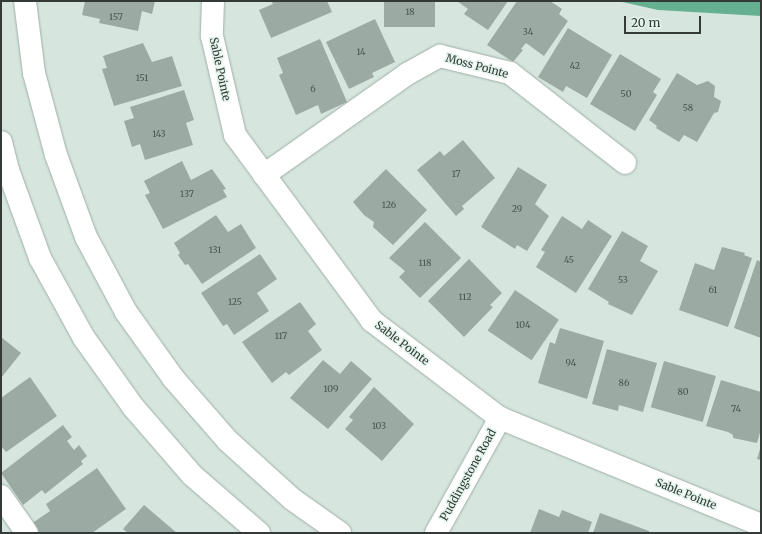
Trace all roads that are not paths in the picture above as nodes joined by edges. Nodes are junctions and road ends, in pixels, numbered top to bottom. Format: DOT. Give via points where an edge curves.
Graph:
graph roads {
  1 [pos="25,1"];
  2 [pos="213,1"];
  3 [pos="1,142"];
  4 [pos="625,163"];
  5 [pos="264,175"];
  6 [pos="500,418"];
  7 [pos="1,496"];
  8 [pos="761,525"];
  9 [pos="27,533"];
  10 [pos="259,533"];
  11 [pos="340,533"];
  12 [pos="436,533"];
  1 -- 11 [label="street" via="34,74 56,155 86,237 126,312 173,378 227,440 292,499"];
  2 -- 5 [label="street, Sable Pointe" via="212,36 235,134"];
  3 -- 10 [label="street" via="8,170 40,258 84,338 134,408 192,475"];
  4 -- 5 [label="street, Moss Pointe" via="510,73 440,56 408,74"];
  5 -- 6 [label="street, Sable Pointe" via="372,321"];
  6 -- 8 [label="street, Sable Pointe"];
  6 -- 12 [label="street, Puddingstone Road"];
  7 -- 9 [label="street"];
}
